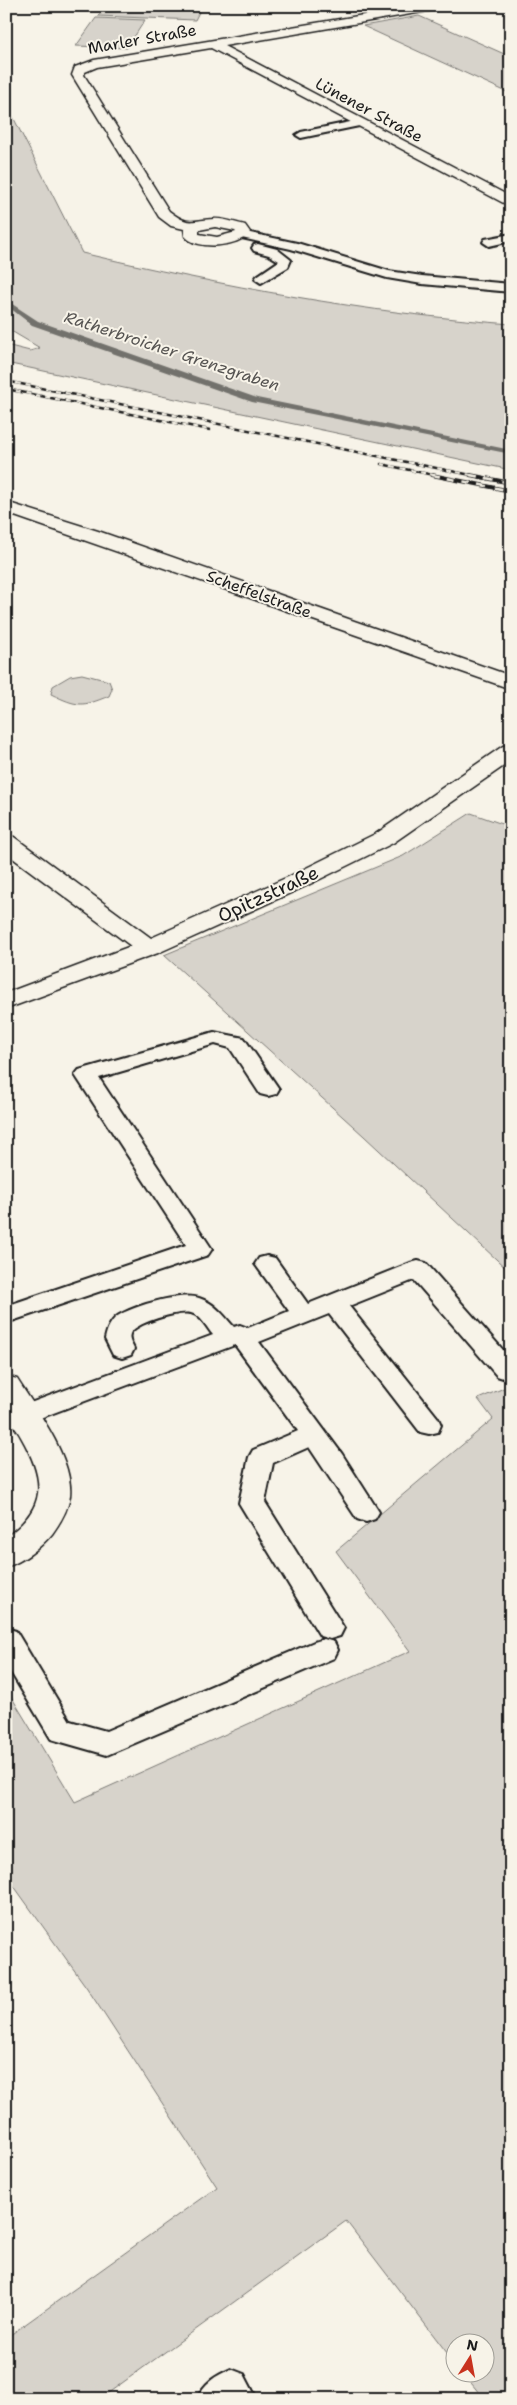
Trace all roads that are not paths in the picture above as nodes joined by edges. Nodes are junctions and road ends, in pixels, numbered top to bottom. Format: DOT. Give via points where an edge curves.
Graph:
graph roads {
  1 [pos="440,6"];
  2 [pos="212,44"];
  3 [pos="360,123"];
  4 [pos="301,135"];
  5 [pos="511,203"];
  6 [pos="236,237"];
  7 [pos="511,237"];
  8 [pos="489,242"];
  9 [pos="261,279"];
  10 [pos="511,288"];
  11 [pos="6,508"];
  12 [pos="511,684"];
  13 [pos="511,751"];
  14 [pos="6,842"];
  15 [pos="149,948"];
  16 [pos="6,1002"];
  17 [pos="268,1089"];
  18 [pos="267,1264"];
  19 [pos="334,1303"];
  20 [pos="6,1314"];
  21 [pos="304,1315"];
  22 [pos="236,1338"];
  23 [pos="122,1348"];
  24 [pos="506,1370"];
  25 [pos="6,1387"];
  26 [pos="23,1415"];
  27 [pos="429,1425"];
  28 [pos="314,1435"];
  29 [pos="366,1512"];
  30 [pos="6,1554"];
  31 [pos="6,1639"];
  32 [pos="215,2399"];
  33 [pos="239,2399"];
  1 -- 2 [label="street, Marler Straße"];
  2 -- 3 [label="street, Lünener Straße" via="281,84"];
  2 -- 6 [label="street, Marler Straße" via="94,64 79,70 78,75 164,214 176,223 194,227 224,223 240,228 243,232"];
  3 -- 4 [label="lane"];
  3 -- 5 [label="street, Lünener Straße"];
  6 -- 9 [label="lane" via="284,260 284,264"];
  6 -- 10 [label="lane" via="293,246 387,274"];
  7 -- 8 [label="lane"];
  11 -- 12 [label="street, Scheffelstraße" via="100,538"];
  13 -- 15 [label="street, Opitzstraße" via="384,838 296,882"];
  14 -- 15 [label="street"];
  15 -- 16 [label="street, Opitzstraße"];
  17 -- 20 [label="lane" via="237,1043 214,1038 86,1075 200,1249"];
  18 -- 21 [label="lane"];
  19 -- 21 [label="lane"];
  19 -- 24 [label="lane" via="418,1269"];
  19 -- 27 [label="lane"];
  21 -- 22 [label="lane"];
  22 -- 23 [label="lane" via="206,1310 192,1304 172,1305 129,1320 119,1329 117,1339"];
  22 -- 26 [label="lane"];
  22 -- 28 [label="lane"];
  25 -- 26 [label="street"];
  26 -- 30 [label="street" via="53,1470 55,1489 52,1510 40,1528 24,1544"];
  28 -- 29 [label="lane"];
  28 -- 31 [label="lane" via="262,1458 252,1503 327,1639 107,1743 61,1731"];
  32 -- 33 [label="lane" via="231,2387"];
}
